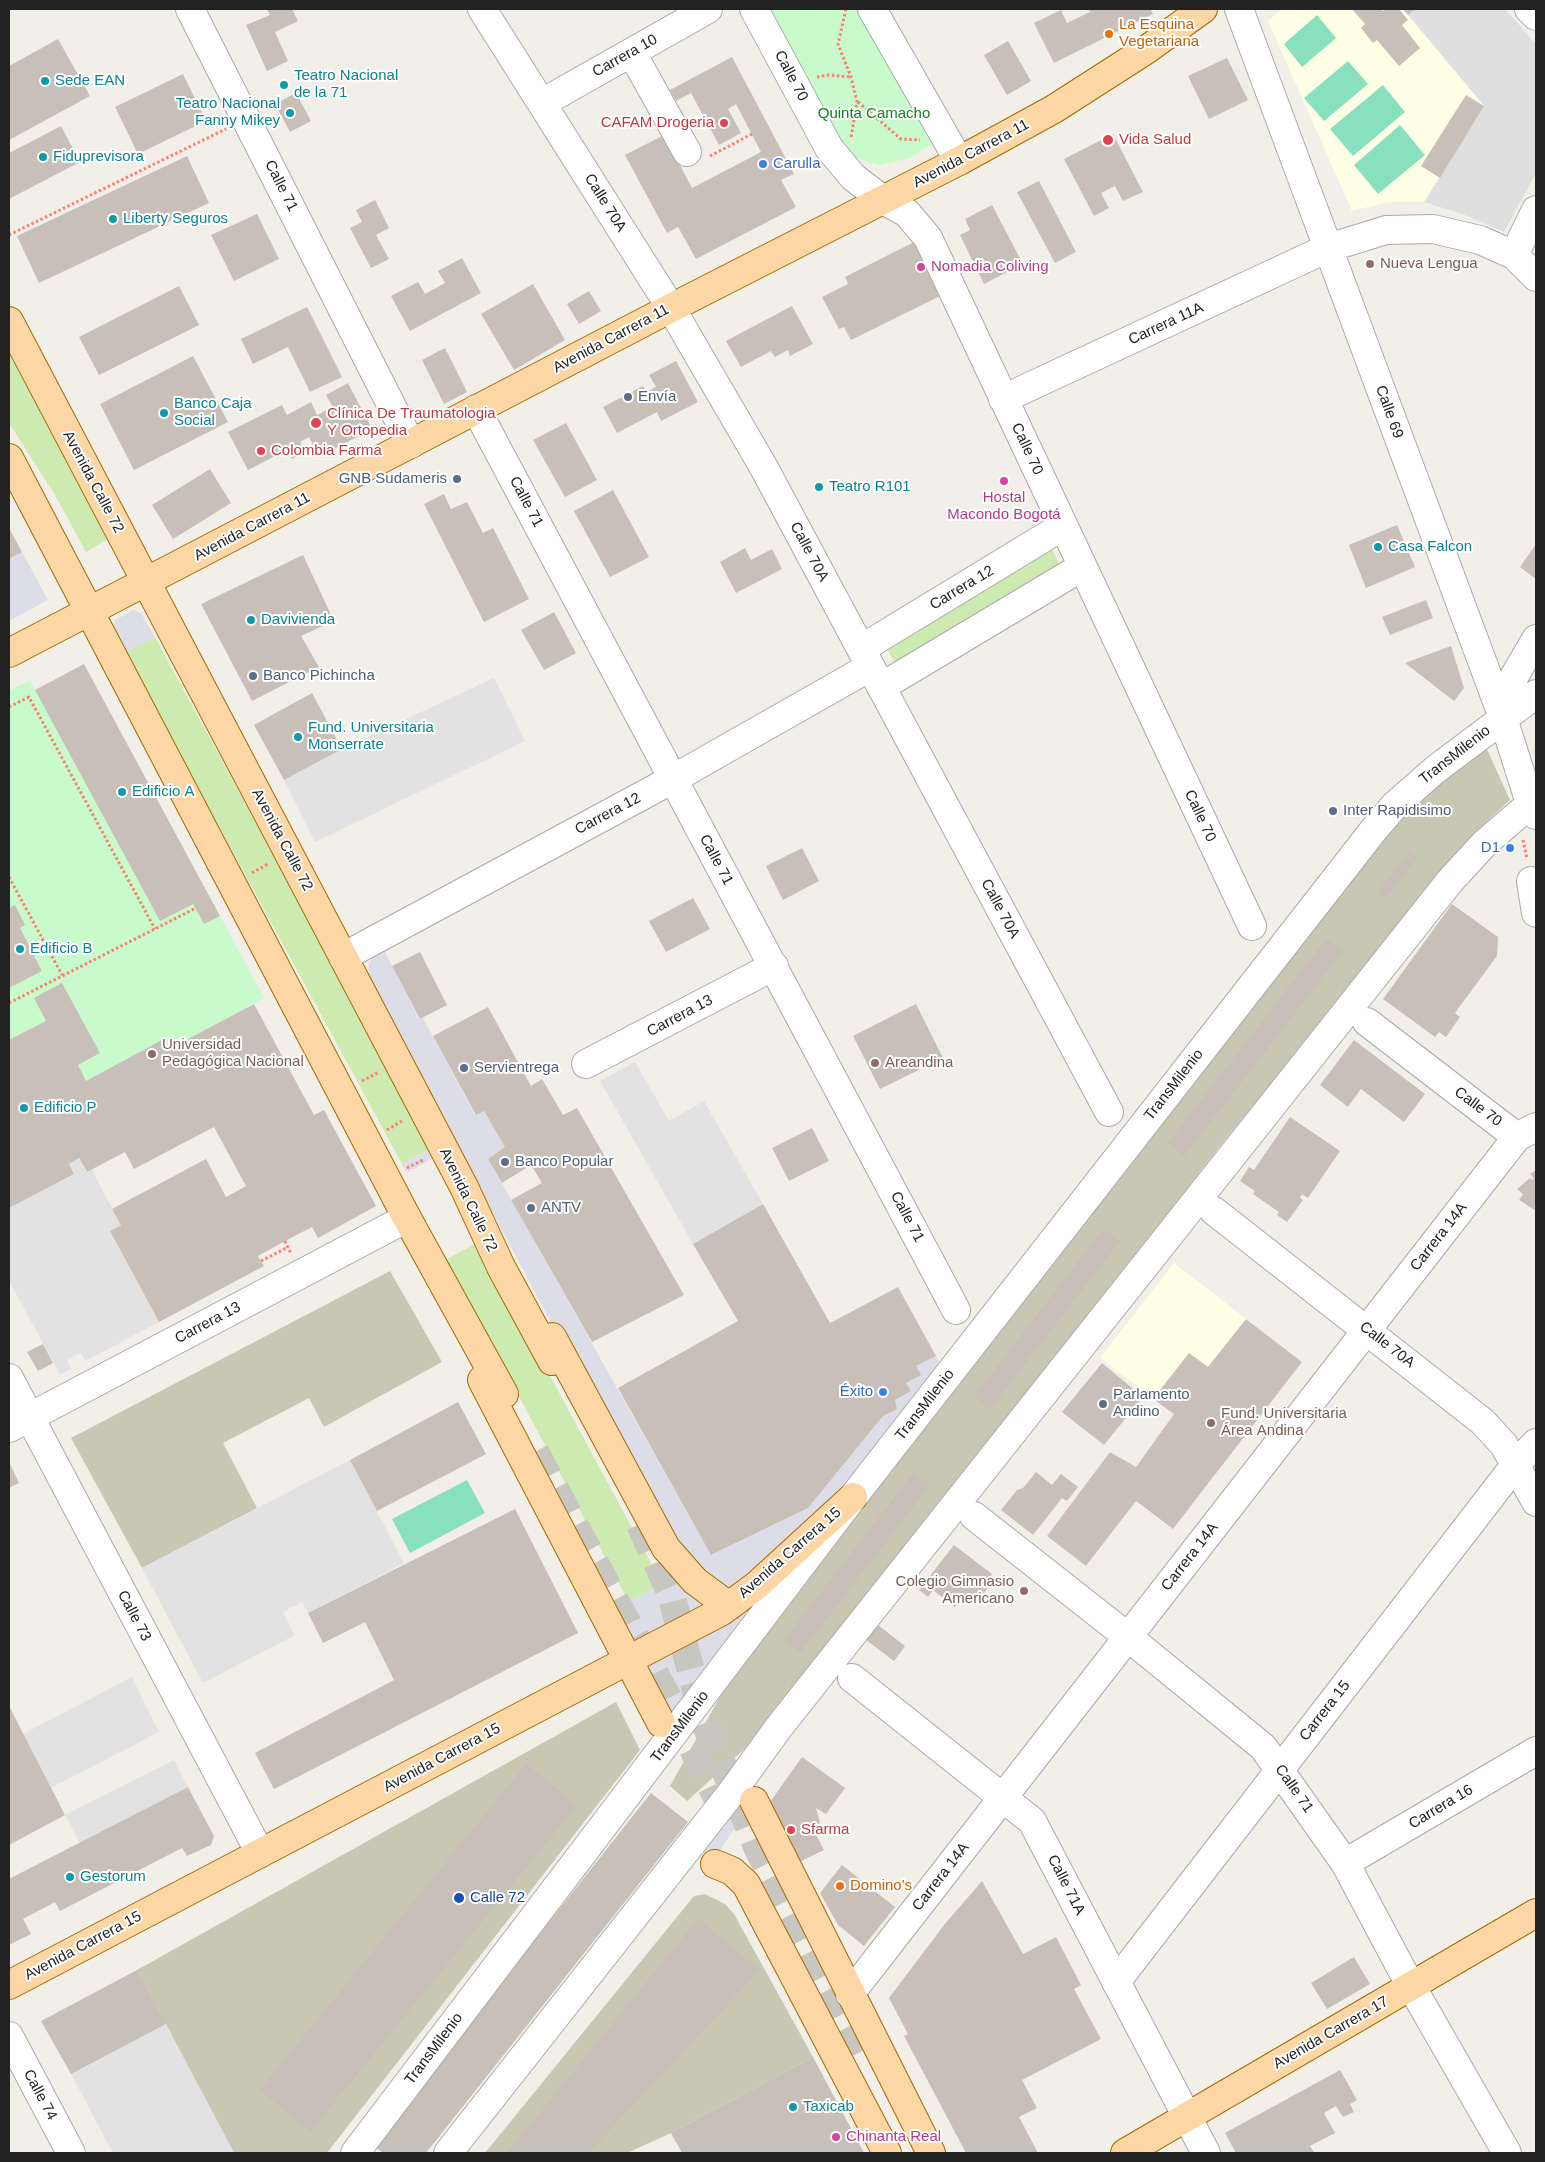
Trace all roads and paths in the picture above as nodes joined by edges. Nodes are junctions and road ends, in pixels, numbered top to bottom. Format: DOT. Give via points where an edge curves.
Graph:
graph roads {
  1 [pos="190,9"];
  2 [pos="482,9"];
  3 [pos="708,9"];
  4 [pos="754,9"];
  5 [pos="846,9"];
  6 [pos="872,9"];
  7 [pos="1203,9"];
  8 [pos="1240,9"];
  9 [pos="1530,9"];
  10 [pos="1536,16"];
  11 [pos="632,53"];
  12 [pos="851,77"];
  13 [pos="792,79"];
  14 [pos="857,102"];
  15 [pos="542,103"];
  16 [pos="247,118"];
  17 [pos="752,134"];
  18 [pos="850,144"];
  19 [pos="687,152"];
  20 [pos="957,157"];
  21 [pos="883,200"];
  22 [pos="1536,210"];
  23 [pos="9,235"];
  24 [pos="1328,248"];
  25 [pos="1514,255"];
  26 [pos="1536,277"];
  27 [pos="672,308"];
  28 [pos="9,321"];
  29 [pos="1004,399"];
  30 [pos="476,409"];
  31 [pos="411,444"];
  32 [pos="9,458"];
  33 [pos="1063,526"];
  34 [pos="1082,567"];
  35 [pos="146,582"];
  36 [pos="89,612"];
  37 [pos="1536,639"];
  38 [pos="9,653"];
  39 [pos="871,668"];
  40 [pos="1536,694"];
  41 [pos="9,708"];
  42 [pos="1501,715"];
  43 [pos="673,779"];
  44 [pos="1534,806"];
  45 [pos="273,861"];
  46 [pos="248,875"];
  47 [pos="9,876"];
  48 [pos="1531,881"];
  49 [pos="196,908"];
  50 [pos="1536,913"];
  51 [pos="1252,926"];
  52 [pos="155,929"];
  53 [pos="343,957"];
  54 [pos="774,966"];
  55 [pos="62,976"];
  56 [pos="9,1003"];
  57 [pos="1367,1022"];
  58 [pos="586,1064"];
  59 [pos="386,1069"];
  60 [pos="361,1082"];
  61 [pos="1109,1112"];
  62 [pos="404,1121"];
  63 [pos="387,1130"];
  64 [pos="1527,1132"];
  65 [pos="424,1160"];
  66 [pos="408,1169"];
  67 [pos="464,1187"];
  68 [pos="1214,1211"];
  69 [pos="407,1218"];
  70 [pos="287,1244"];
  71 [pos="261,1261"];
  72 [pos="956,1310"];
  73 [pos="1367,1329"];
  74 [pos="552,1361"];
  75 [pos="9,1378"];
  76 [pos="504,1394"];
  77 [pos="19,1423"];
  78 [pos="1536,1443"];
  79 [pos="1516,1464"];
  80 [pos="853,1498"];
  81 [pos="1536,1502"];
  82 [pos="974,1516"];
  83 [pos="729,1606"];
  84 [pos="1128,1637"];
  85 [pos="629,1660"];
  86 [pos="852,1678"];
  87 [pos="661,1723"];
  88 [pos="1536,1751"];
  89 [pos="1280,1769"];
  90 [pos="1003,1797"];
  91 [pos="754,1801"];
  92 [pos="260,1853"];
  93 [pos="1345,1863"];
  94 [pos="715,1864"];
  95 [pos="1536,1914"];
  96 [pos="1116,1982"];
  97 [pos="9,1985"];
  98 [pos="1411,1986"];
  99 [pos="850,1994"];
  100 [pos="9,2036"];
  101 [pos="1186,2118"];
  102 [pos="71,2153"];
  103 [pos="355,2153"];
  104 [pos="448,2153"];
  105 [pos="888,2153"];
  106 [pos="898,2153"];
  107 [pos="918,2153"];
  108 [pos="931,2153"];
  109 [pos="1125,2153"];
  110 [pos="1206,2153"];
  111 [pos="1507,2153"];
  1 -- 16 [label="street, Calle 71"];
  2 -- 15 [label="street, Calle 70A"];
  3 -- 11 [label="street, Carrera 10"];
  4 -- 13 [label="street, Calle 70"];
  5 -- 12 [label="path" via="838,44"];
  6 -- 20 [label="street"];
  7 -- 20 [label="main road, Avenida Carrera 11" via="1054,109"];
  8 -- 24 [label="street, Calle 69"];
  9 -- 10 [label="street"];
  11 -- 15 [label="street, Carrera 10"];
  11 -- 19 [label="street"];
  12 -- 13 [label="path" via="828,75 807,80"];
  12 -- 14 [label="path"];
  13 -- 21 [label="street, Calle 70" via="829,148 853,177"];
  14 -- 18 [label="path"];
  14 -- 20 [label="path" via="901,139 938,140"];
  15 -- 27 [label="street, Calle 70A"];
  16 -- 23 [label="path"];
  16 -- 31 [label="street, Calle 71"];
  17 -- 19 [label="path" via="711,156 704,143"];
  20 -- 21 [label="main road, Avenida Carrera 11"];
  21 -- 27 [label="main road, Avenida Carrera 11"];
  21 -- 29 [label="street, Calle 70" via="907,213 928,238"];
  22 -- 25 [label="street"];
  24 -- 25 [label="street, Carrera 11A" via="1386,230 1433,229 1480,240"];
  24 -- 29 [label="street, Carrera 11A"];
  24 -- 42 [label="street, Calle 69"];
  25 -- 26 [label="street"];
  27 -- 30 [label="main road, Avenida Carrera 11"];
  27 -- 39 [label="street, Calle 70A" via="763,466"];
  28 -- 35 [label="main road, Avenida Calle 72"];
  29 -- 33 [label="street, Calle 70"];
  30 -- 31 [label="main road, Avenida Carrera 11"];
  30 -- 43 [label="street, Calle 71"];
  31 -- 35 [label="main road, Avenida Carrera 11"];
  32 -- 36 [label="main road"];
  33 -- 34 [label="street, Calle 70"];
  33 -- 39 [label="street, Carrera 12"];
  34 -- 39 [label="street, Carrera 12"];
  34 -- 51 [label="street, Calle 70"];
  35 -- 36 [label="main road, Avenida Carrera 11"];
  35 -- 53 [label="main road, Avenida Calle 72"];
  36 -- 38 [label="main road, Avenida Carrera 11"];
  36 -- 69 [label="main road"];
  37 -- 42 [label="street" via="1515,675"];
  39 -- 43 [label="street, Carrera 12"];
  39 -- 61 [label="street, Calle 70A"];
  40 -- 42 [label="street, TransMilenio"];
  41 -- 52 [label="path" via="29,697"];
  42 -- 44 [label="street, Calle 69"];
  42 -- 80 [label="street, TransMilenio" via="1417,785 1376,827"];
  43 -- 53 [label="street, Carrera 12"];
  43 -- 54 [label="street, Calle 71"];
  44 -- 104 [label="street" via="1484,843 1450,881 779,1727 732,1792"];
  45 -- 46 [label="path"];
  47 -- 55 [label="path"];
  48 -- 50 [label="street"];
  49 -- 52 [label="path"];
  52 -- 55 [label="path"];
  53 -- 67 [label="main road, Avenida Calle 72"];
  54 -- 58 [label="street, Carrera 13"];
  54 -- 72 [label="street, Calle 71"];
  55 -- 56 [label="path"];
  57 -- 64 [label="street, Calle 70"];
  59 -- 60 [label="path"];
  62 -- 63 [label="path"];
  64 -- 73 [label="street, Carrera 14A"];
  65 -- 66 [label="path"];
  67 -- 74 [label="main road, Avenida Calle 72" via="501,1267"];
  67 -- 83 [label="main road" via="508,1255 666,1548 695,1581"];
  68 -- 73 [label="street, Calle 70A"];
  69 -- 76 [label="main road"];
  69 -- 77 [label="street, Carrera 13"];
  69 -- 85 [label="main road" via="440,1299"];
  70 -- 71 [label="path"];
  73 -- 79 [label="street, Calle 70A" via="1483,1422"];
  73 -- 84 [label="street, Carrera 14A"];
  75 -- 77 [label="street, Calle 73"];
  77 -- 92 [label="street, Calle 73"];
  78 -- 79 [label="street, Carrera 15"];
  79 -- 81 [label="street, Calle 70A"];
  79 -- 89 [label="street, Carrera 15"];
  80 -- 83 [label="main road, Avenida Carrera 15" via="764,1579"];
  80 -- 103 [label="street, TransMilenio"];
  82 -- 84 [label="street, Calle 71"];
  83 -- 85 [label="main road, Avenida Carrera 15"];
  84 -- 89 [label="street, Calle 71" via="1263,1747"];
  84 -- 90 [label="street, Carrera 14A"];
  85 -- 87 [label="main road"];
  85 -- 92 [label="main road, Avenida Carrera 15"];
  86 -- 90 [label="street, Calle 71A"];
  88 -- 93 [label="street, Carrera 16"];
  89 -- 93 [label="street, Calle 71"];
  89 -- 96 [label="street, Carrera 15"];
  90 -- 96 [label="street, Calle 71A" via="1024,1813 1038,1830"];
  90 -- 99 [label="street, Carrera 14A"];
  91 -- 99 [label="main road"];
  92 -- 97 [label="main road, Avenida Carrera 15"];
  93 -- 98 [label="street, Calle 71"];
  94 -- 105 [label="main road" via="732,1871 746,1884"];
  95 -- 98 [label="main road, Avenida Carrera 17"];
  96 -- 101 [label="street, Calle 71A"];
  98 -- 101 [label="main road, Avenida Carrera 17"];
  98 -- 111 [label="street, Calle 71"];
  99 -- 108 [label="main road"];
  100 -- 102 [label="street, Calle 74"];
  101 -- 109 [label="main road, Avenida Carrera 17"];
  101 -- 110 [label="street, Calle 71A"];
  106 -- 107 [label="main road" via="861,2064"];
}
